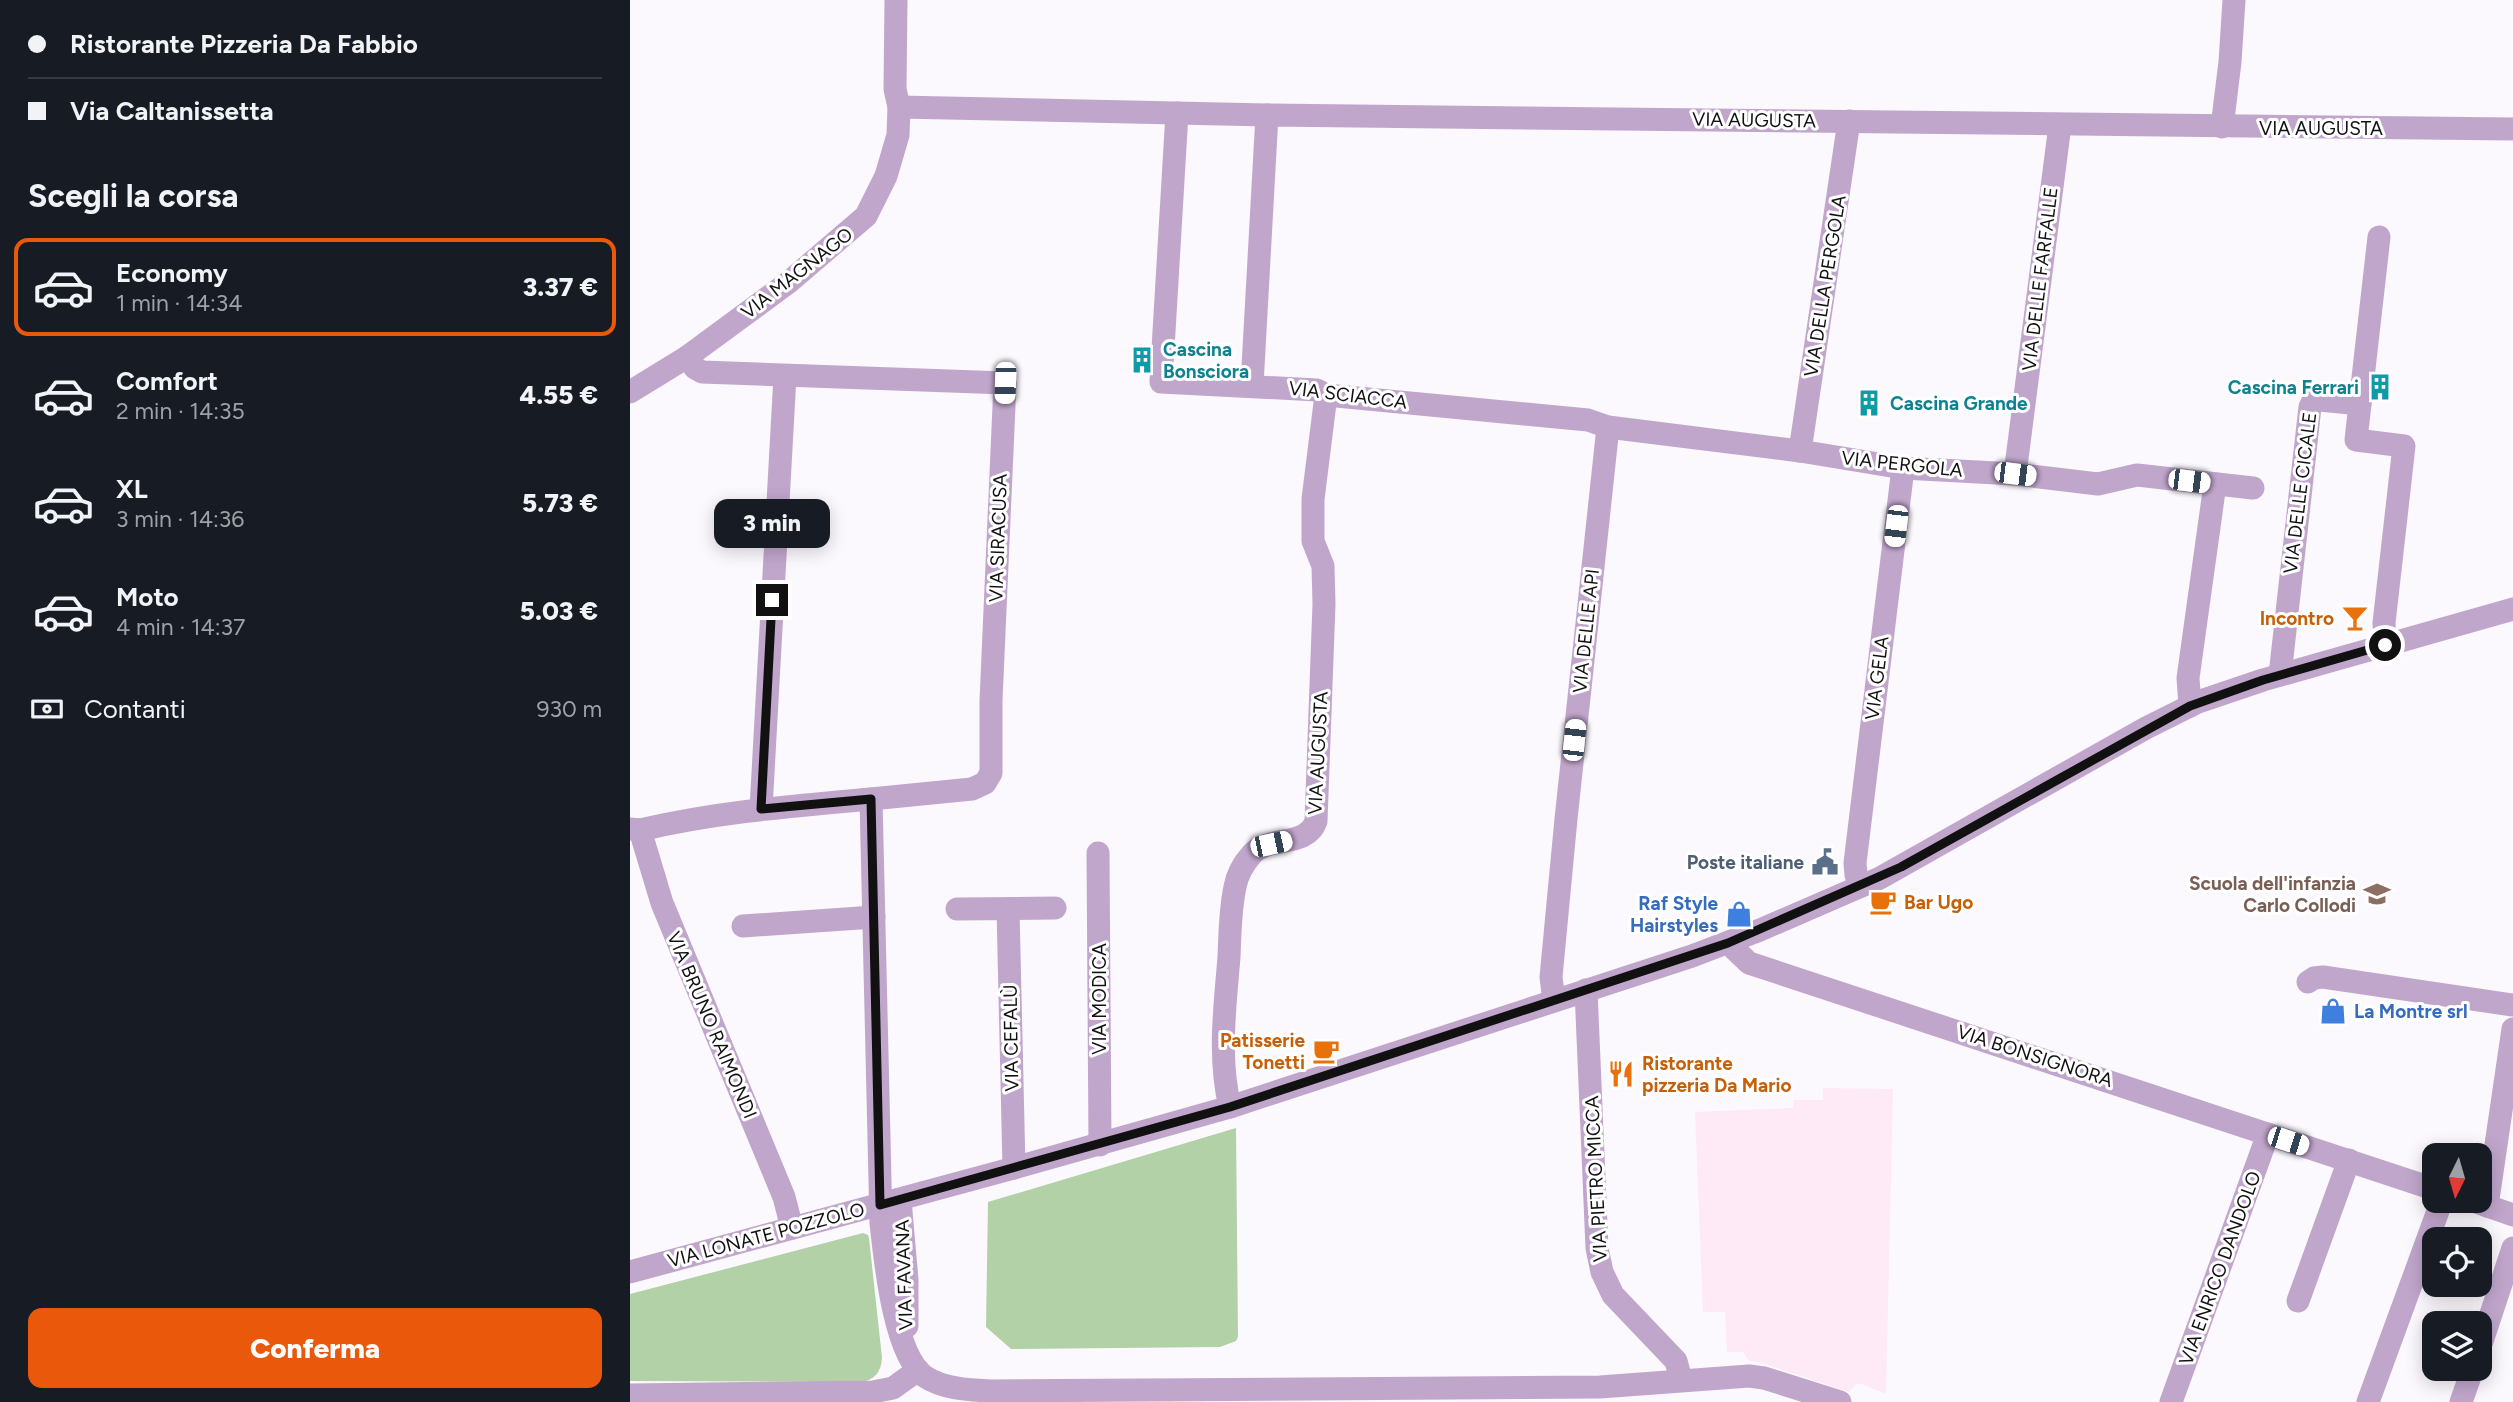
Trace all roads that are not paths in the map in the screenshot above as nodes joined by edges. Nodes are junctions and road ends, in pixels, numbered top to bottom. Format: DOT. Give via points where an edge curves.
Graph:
graph roads {
  1 [pos="896,0"];
  2 [pos="2234,0"];
  3 [pos="899,107"];
  4 [pos="1177,113"];
  5 [pos="1267,115"];
  6 [pos="1849,121"];
  7 [pos="2060,125"];
  8 [pos="2222,127"];
  9 [pos="2513,129"];
  10 [pos="2379,237"];
  11 [pos="687,357"];
  12 [pos="785,376"];
  13 [pos="1251,386"];
  14 [pos="630,392"];
  15 [pos="1326,395"];
  16 [pos="2360,404"];
  17 [pos="1608,428"];
  18 [pos="1800,451"];
  19 [pos="1903,468"];
  20 [pos="2015,474"];
  21 [pos="2215,484"];
  22 [pos="2253,488"];
  23 [pos="2513,609"];
  24 [pos="2385,645"];
  25 [pos="2280,675"];
  26 [pos="2190,706"];
  27 [pos="871,799"];
  28 [pos="761,809"];
  29 [pos="635,830"];
  30 [pos="1098,853"];
  31 [pos="1861,886"];
  32 [pos="1008,908"];
  33 [pos="1055,908"];
  34 [pos="957,909"];
  35 [pos="874,916"];
  36 [pos="743,926"];
  37 [pos="1728,943"];
  38 [pos="2308,982"];
  39 [pos="1586,990"];
  40 [pos="1554,1001"];
  41 [pos="2513,1006"];
  42 [pos="2513,1028"];
  43 [pos="1230,1107"];
  44 [pos="2268,1134"];
  45 [pos="2490,1143"];
  46 [pos="1100,1145"];
  47 [pos="2349,1160"];
  48 [pos="1014,1168"];
  49 [pos="2422,1185"];
  50 [pos="890,1202"];
  51 [pos="2492,1208"];
  52 [pos="2437,1213"];
  53 [pos="2513,1215"];
  54 [pos="792,1228"];
  55 [pos="2513,1248"];
  56 [pos="630,1272"];
  57 [pos="2298,1301"];
  58 [pos="2492,1311"];
  59 [pos="911,1359"];
  60 [pos="1681,1380"];
  61 [pos="2468,1381"];
  62 [pos="1440,1387"];
  63 [pos="1494,1394"];
  64 [pos="1593,1394"];
  65 [pos="630,1395"];
  66 [pos="1462,1402"];
  67 [pos="1840,1402"];
  68 [pos="2171,1402"];
  69 [pos="2368,1402"];
  70 [pos="2461,1402"];
  1 -- 3 [label="street, VIA MAGNAGO"];
  2 -- 8 [label="street"];
  3 -- 4 [label="street"];
  3 -- 11 [label="street, VIA MAGNAGO" via="895,152 866,216 789,282"];
  4 -- 5 [label="street"];
  4 -- 13 [label="street, VIA SCIACCA" via="1161,382"];
  5 -- 6 [label="street, VIA AUGUSTA"];
  5 -- 13 [label="street"];
  6 -- 7 [label="street, VIA AUGUSTA"];
  6 -- 18 [label="street, VIA DELLA PERGOLA"];
  7 -- 8 [label="street, VIA AUGUSTA"];
  7 -- 20 [label="street, VIA DELLE FARFALLE"];
  8 -- 9 [label="street, VIA AUGUSTA"];
  10 -- 16 [label="street"];
  11 -- 12 [label="street, VIA SIRACUSA" via="702,372"];
  11 -- 14 [label="street, VIA MAGNAGO"];
  12 -- 27 [label="street, VIA SIRACUSA" via="1005,383 991,773 985,783 972,789"];
  12 -- 28 [label="street"];
  13 -- 15 [label="street, VIA SCIACCA" via="1317,390"];
  15 -- 17 [label="street, VIA SCIACCA" via="1588,420"];
  15 -- 43 [label="street, VIA AUGUSTA" via="1312,499 1313,541 1323,566 1324,604 1316,821 1304,835 1255,850 1237,878 1223,1037"];
  16 -- 24 [label="street" via="2356,440 2404,446"];
  16 -- 25 [label="street, VIA DELLE CICALE" via="2320,400 2310,407"];
  17 -- 18 [label="street, VIA SCIACCA"];
  17 -- 40 [label="street, VIA DELLE API" via="1551,977"];
  18 -- 19 [label="street, VIA PERGOLA"];
  19 -- 20 [label="street, VIA PERGOLA"];
  19 -- 31 [label="street, VIA GELA" via="1854,863"];
  20 -- 21 [label="street, VIA PERGOLA" via="2098,484 2137,475"];
  21 -- 22 [label="street, VIA PERGOLA"];
  21 -- 26 [label="street" via="2188,678"];
  23 -- 24 [label="street, VIA LONATE POZZOLO"];
  24 -- 25 [label="street, VIA LONATE POZZOLO"];
  25 -- 26 [label="street, VIA LONATE POZZOLO"];
  26 -- 31 [label="street, VIA LONATE POZZOLO"];
  27 -- 28 [label="street"];
  27 -- 35 [label="street"];
  28 -- 29 [label="street"];
  29 -- 54 [label="street, VIA BRUNO RAIMONDI" via="784,1198"];
  30 -- 46 [label="street, VIA MODICA"];
  31 -- 37 [label="street, VIA LONATE POZZOLO"];
  32 -- 33 [label="street"];
  32 -- 34 [label="street"];
  32 -- 48 [label="street, VIA CEFALÙ"];
  35 -- 36 [label="street"];
  35 -- 50 [label="street"];
  37 -- 39 [label="street, VIA LONATE POZZOLO"];
  37 -- 44 [label="street, VIA BONSIGNORA" via="1749,963"];
  38 -- 41 [label="street" via="2323,978"];
  39 -- 40 [label="street, VIA LONATE POZZOLO"];
  39 -- 60 [label="street, VIA PIETRO MICCA" via="1600,1264 1613,1295 1676,1361"];
  40 -- 43 [label="street, VIA LONATE POZZOLO"];
  42 -- 45 [label="street"];
  43 -- 46 [label="street, VIA LONATE POZZOLO"];
  44 -- 47 [label="street, VIA BONSIGNORA"];
  44 -- 68 [label="street, VIA ENRICO DANDOLO"];
  46 -- 48 [label="street, VIA LONATE POZZOLO"];
  47 -- 49 [label="street, VIA BONSIGNORA"];
  47 -- 57 [label="street"];
  48 -- 50 [label="street, VIA LONATE POZZOLO"];
  50 -- 54 [label="street, VIA LONATE POZZOLO"];
  50 -- 59 [label="street, VIA FAVANA" via="907,1280"];
  51 -- 53 [label="street"];
  52 -- 69 [label="street"];
  54 -- 56 [label="street, VIA LONATE POZZOLO"];
  55 -- 58 [label="street"];
  59 -- 62 [label="street" via="940,1384 991,1391"];
  59 -- 65 [label="street" via="895,1387 878,1392"];
  60 -- 64 [label="street"];
  60 -- 67 [label="street" via="1757,1377"];
  61 -- 70 [label="street"];
  62 -- 63 [label="street"];
  62 -- 66 [label="street"];
  63 -- 64 [label="street"];
}
